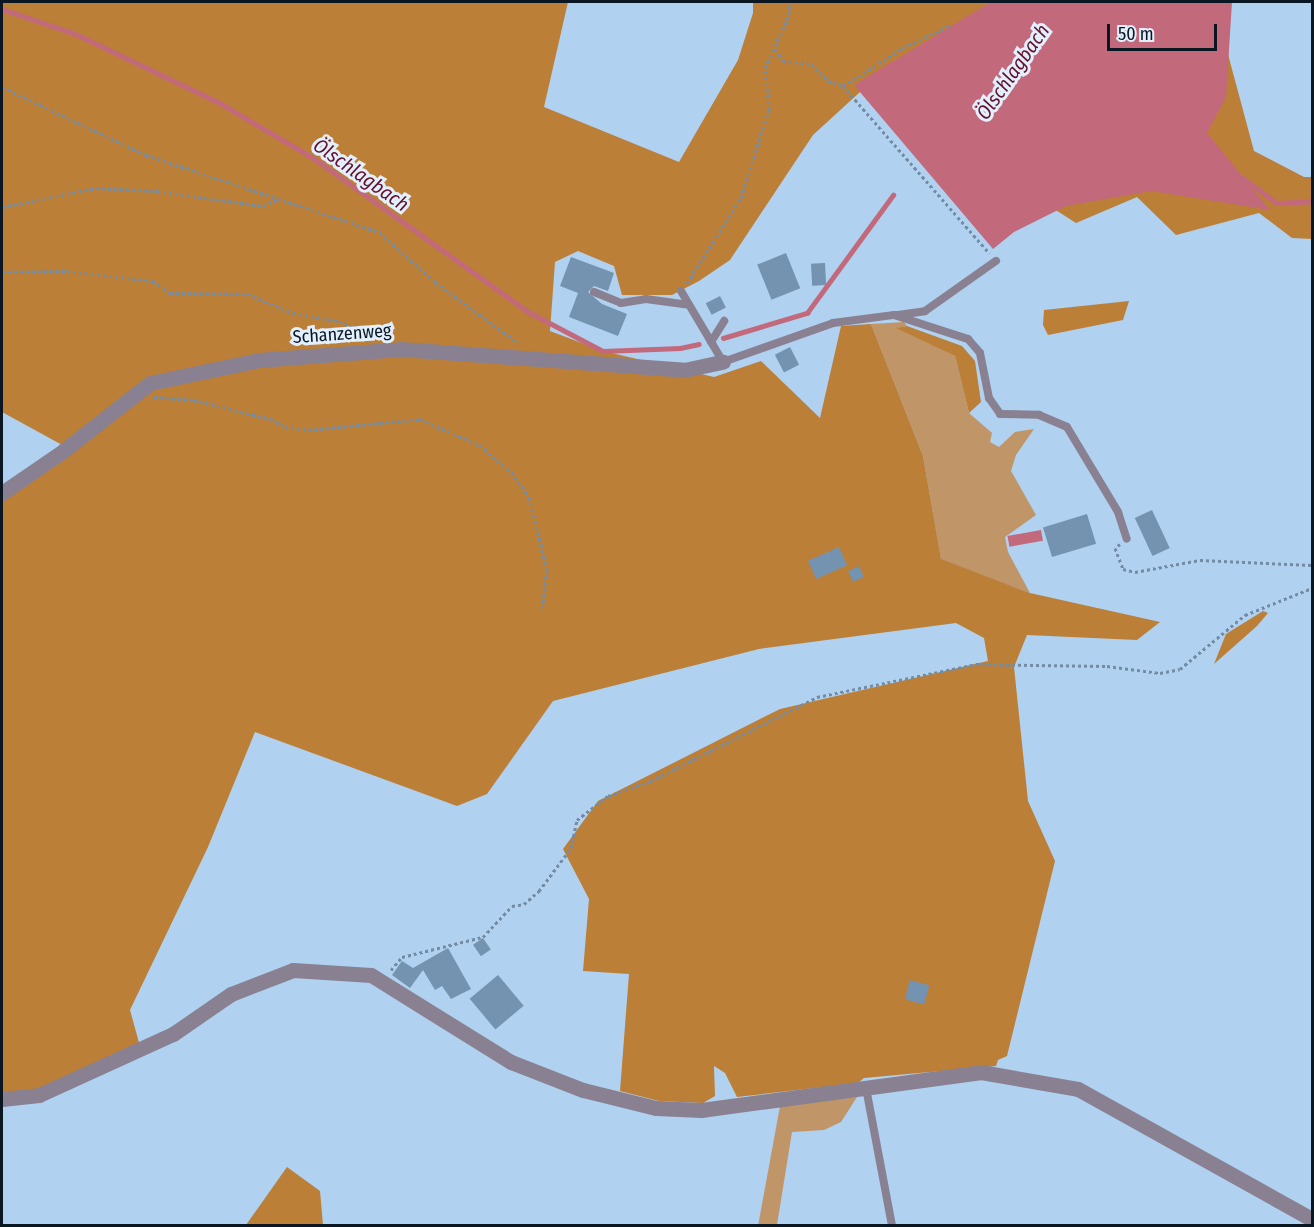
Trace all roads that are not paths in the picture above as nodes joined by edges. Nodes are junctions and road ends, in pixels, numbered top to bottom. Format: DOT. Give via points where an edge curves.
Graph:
graph roads {
  1 [pos="996,261"];
  2 [pos="681,291"];
  3 [pos="594,292"];
  4 [pos="689,305"];
  5 [pos="894,315"];
  6 [pos="724,321"];
  7 [pos="711,342"];
  8 [pos="723,362"];
  9 [pos="2,493"];
  10 [pos="1127,539"];
  11 [pos="866,1089"];
  12 [pos="2,1099"];
  13 [pos="1310,1221"];
  14 [pos="892,1226"];
  1 -- 5 [label="lane" via="925,311"];
  2 -- 4 [label="lane"];
  3 -- 4 [label="lane" via="621,303 646,299"];
  4 -- 7 [label="lane"];
  5 -- 8 [label="lane" via="833,323"];
  5 -- 10 [label="lane" via="968,339 980,353 989,398 1000,414 1039,415 1067,427 1118,512"];
  6 -- 7 [label="lane"];
  7 -- 8 [label="lane"];
  8 -- 9 [label="street, Schanzenweg" via="684,370 373,350 259,360 150,383 63,452"];
  11 -- 12 [label="street" via="701,1110 656,1108 583,1090 511,1062 371,975 292,970 231,994 173,1034 39,1095"];
  11 -- 13 [label="street" via="981,1072 1078,1089"];
  11 -- 14 [label="lane"];
}
